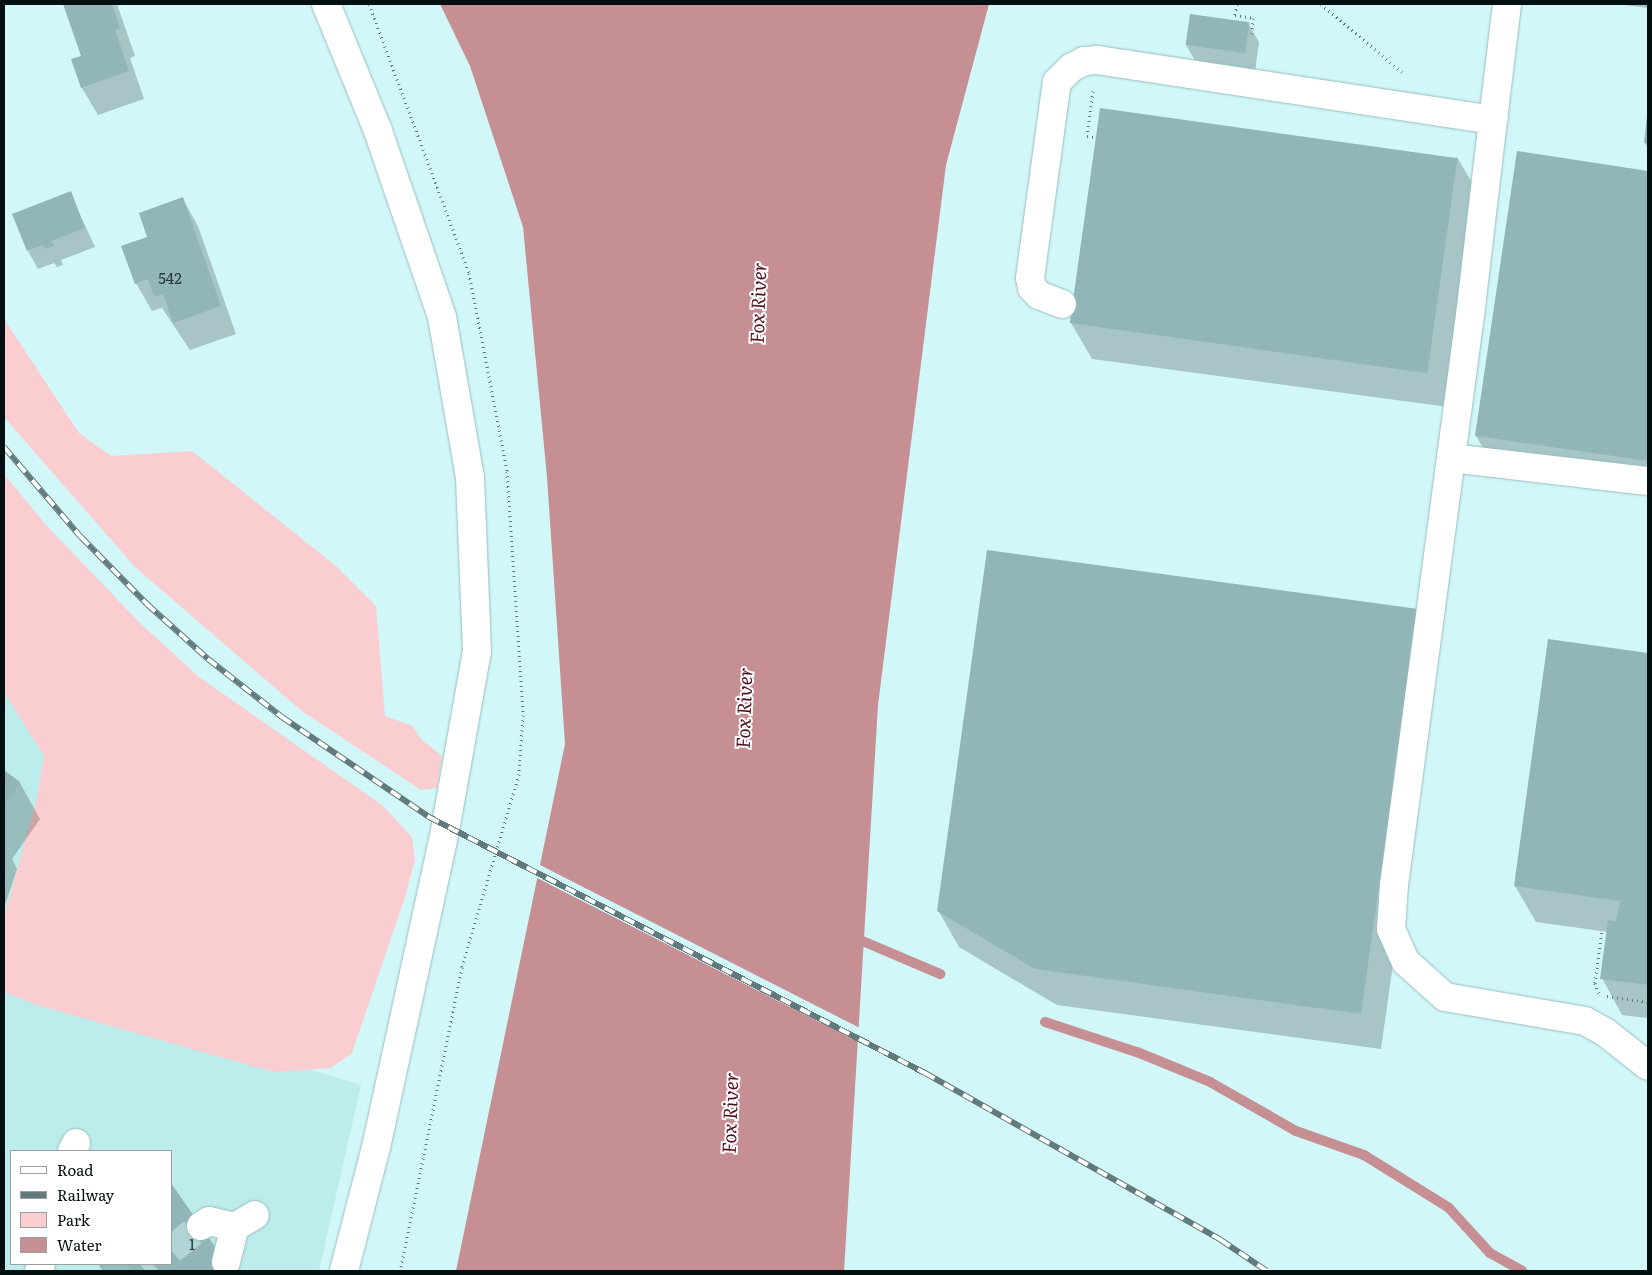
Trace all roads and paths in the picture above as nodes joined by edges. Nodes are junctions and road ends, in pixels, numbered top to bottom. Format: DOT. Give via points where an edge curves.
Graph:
graph roads {
  1 [pos="326,4"];
  2 [pos="1236,4"];
  3 [pos="1321,4"];
  4 [pos="1508,4"];
  5 [pos="1252,34"];
  6 [pos="1408,78"];
  7 [pos="1094,89"];
  8 [pos="1493,120"];
  9 [pos="1093,137"];
  10 [pos="1062,304"];
  11 [pos="1451,458"];
  12 [pos="1648,481"];
  13 [pos="1602,930"];
  14 [pos="1648,1002"];
  15 [pos="1648,1066"];
  16 [pos="201,1226"];
  17 [pos="226,1262"];
  18 [pos="344,1271"];
  1 -- 18 [label="street" via="378,131 442,317 470,476 477,651 445,830 376,1147"];
  2 -- 5 [label="path" via="1235,15 1253,18"];
  3 -- 6 [label="path"];
  4 -- 8 [label="street"];
  7 -- 9 [label="path" via="1087,136"];
  8 -- 10 [label="street" via="1084,61 1062,74 1057,82 1030,278 1032,288 1039,295"];
  8 -- 11 [label="street"];
  11 -- 12 [label="street"];
  11 -- 15 [label="street" via="1394,885 1391,929 1396,945 1415,973 1445,997 1585,1021 1605,1032"];
  13 -- 14 [label="path" via="1595,983 1598,992"];
  16 -- 17 [label="street" via="209,1221 245,1221"];
}
